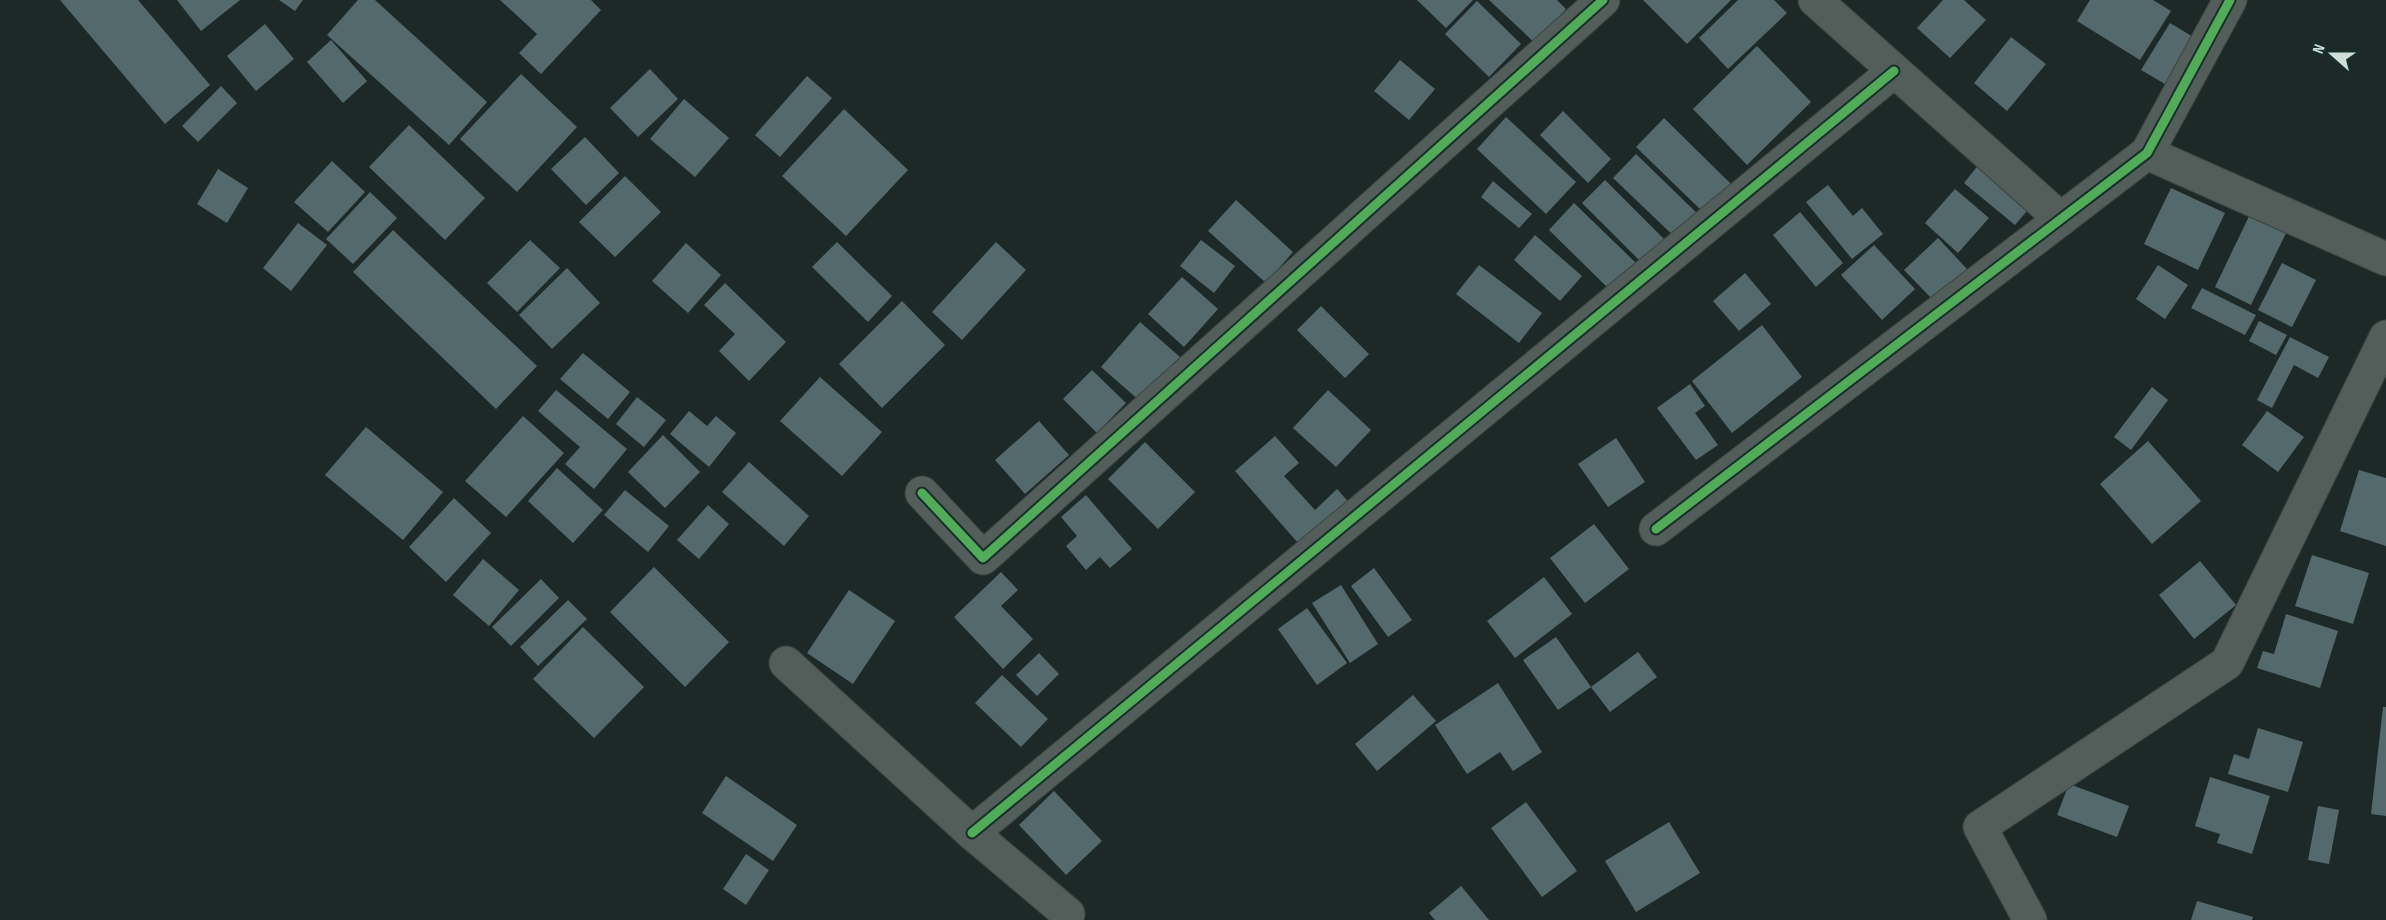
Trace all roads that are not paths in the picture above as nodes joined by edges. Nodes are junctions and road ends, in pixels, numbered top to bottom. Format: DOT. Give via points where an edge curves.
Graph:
graph roads {
  1 [pos="1603,0"];
  2 [pos="1815,0"];
  3 [pos="2230,0"];
  4 [pos="1894,71"];
  5 [pos="2146,153"];
  6 [pos="2061,219"];
  7 [pos="2386,259"];
  8 [pos="2386,337"];
  9 [pos="922,493"];
  10 [pos="1656,530"];
  11 [pos="786,663"];
  12 [pos="972,833"];
  13 [pos="1068,914"];
  14 [pos="2030,920"];
  1 -- 9 [label="street" via="983,558"];
  2 -- 4 [label="street"];
  3 -- 5 [label="street"];
  4 -- 6 [label="street"];
  4 -- 12 [label="street"];
  5 -- 6 [label="street"];
  5 -- 7 [label="street"];
  6 -- 10 [label="street"];
  8 -- 14 [label="street" via="2227,663 1980,827"];
  11 -- 12 [label="street"];
  12 -- 13 [label="street"];
}
